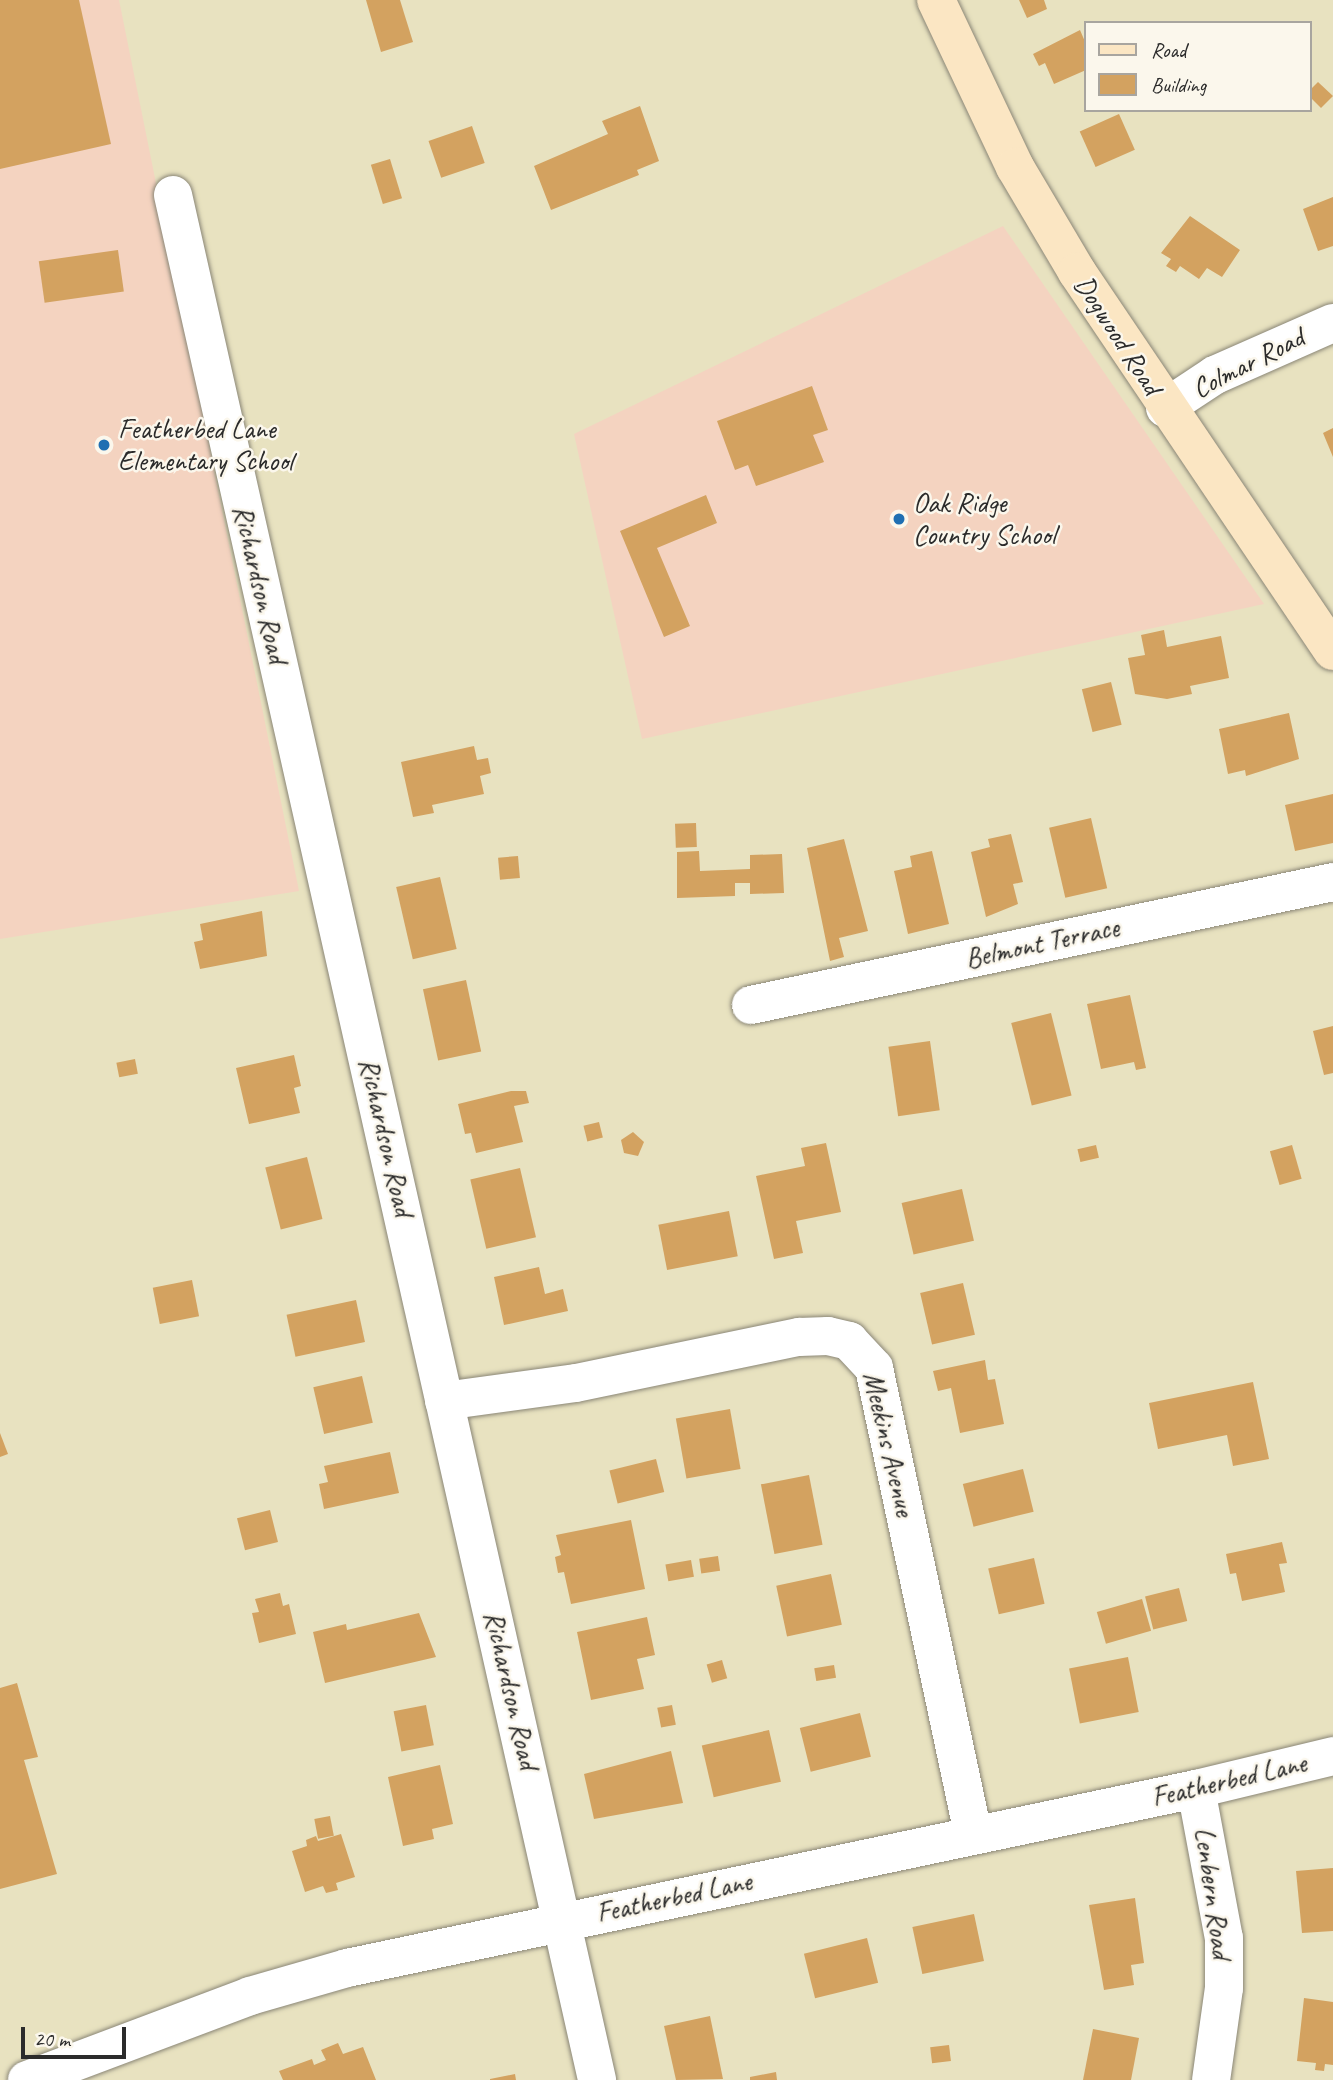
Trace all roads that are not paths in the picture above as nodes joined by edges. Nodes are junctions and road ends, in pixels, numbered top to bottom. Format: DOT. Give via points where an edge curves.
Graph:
graph roads {
  1 [pos="936,0"];
  2 [pos="173,195"];
  3 [pos="1333,323"];
  4 [pos="1165,408"];
  5 [pos="1333,651"];
  6 [pos="1333,882"];
  7 [pos="751,1005"];
  8 [pos="444,1401"];
  9 [pos="1333,1756"];
  10 [pos="1196,1789"];
  11 [pos="973,1835"];
  12 [pos="564,1919"];
  13 [pos="27,2080"];
  14 [pos="597,2080"];
  15 [pos="1211,2080"];
  1 -- 4 [label="main road, Dogwood Road" via="1016,167"];
  2 -- 8 [label="street, Richardson Road"];
  3 -- 4 [label="street, Colmar Road" via="1215,375"];
  4 -- 5 [label="main road, Dogwood Road"];
  6 -- 7 [label="street, Belmont Terrace"];
  8 -- 11 [label="street, Meekins Avenue" via="576,1383 799,1337 849,1340 874,1368"];
  8 -- 12 [label="street, Richardson Road"];
  9 -- 10 [label="street, Featherbed Lane"];
  10 -- 11 [label="street, Featherbed Lane"];
  10 -- 15 [label="street, Lenbern Road" via="1224,1938 1223,2000"];
  11 -- 12 [label="street, Featherbed Lane"];
  12 -- 13 [label="street, Featherbed Lane" via="347,1968 250,1996"];
  12 -- 14 [label="street, Richardson Road"];
}
